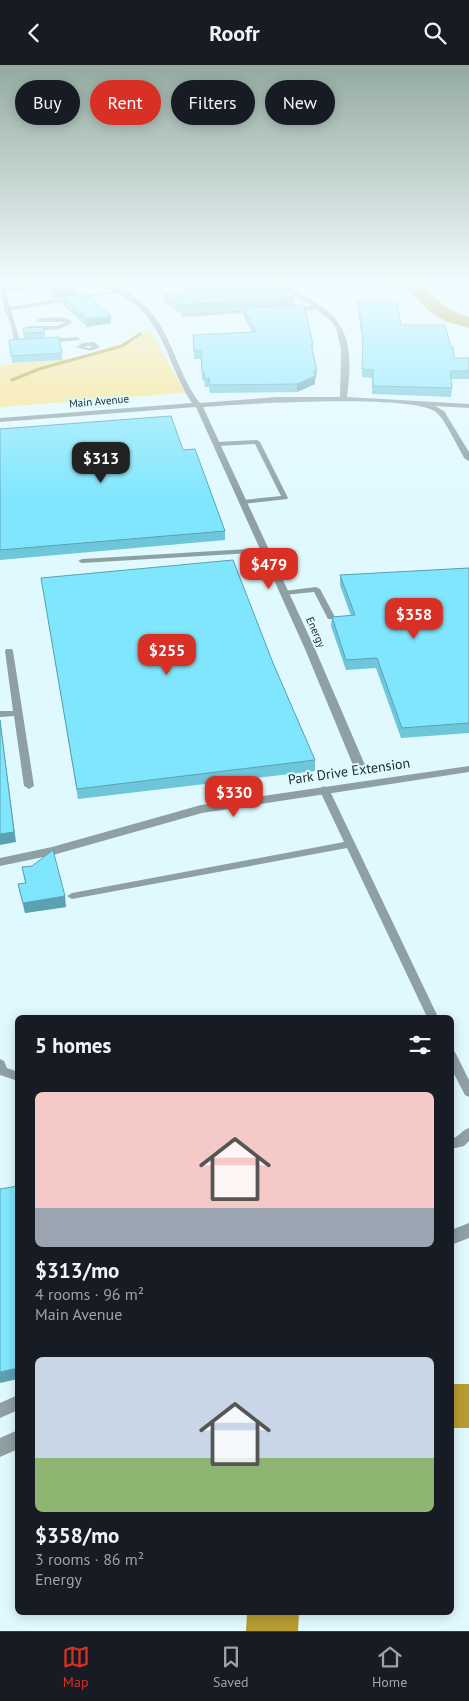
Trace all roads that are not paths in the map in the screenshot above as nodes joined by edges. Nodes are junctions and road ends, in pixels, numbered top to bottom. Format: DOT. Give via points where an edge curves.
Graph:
graph roads {
  1 [pos="173,354"];
  2 [pos="343,354"];
  3 [pos="343,399"];
  4 [pos="196,404"];
  5 [pos="424,404"];
  6 [pos="469,406"];
  7 [pos="0,420"];
  8 [pos="217,444"];
  9 [pos="469,459"];
  10 [pos="243,502"];
  11 [pos="264,550"];
  12 [pos="82,561"];
  13 [pos="284,593"];
  14 [pos="331,617"];
  15 [pos="9,651"];
  16 [pos="18,713"];
  17 [pos="0,714"];
  18 [pos="359,765"];
  19 [pos="469,769"];
  20 [pos="29,786"];
  21 [pos="324,789"];
  22 [pos="351,844"];
  23 [pos="0,862"];
  24 [pos="72,896"];
  25 [pos="432,1015"];
  26 [pos="454,1061"];
  27 [pos="0,1064"];
  28 [pos="15,1076"];
  29 [pos="469,1092"];
  30 [pos="469,1133"];
  31 [pos="454,1143"];
  32 [pos="469,1230"];
  33 [pos="454,1237"];
  34 [pos="15,1404"];
  35 [pos="0,1411"];
  36 [pos="15,1440"];
  37 [pos="0,1448"];
  1 -- 4 [label="street, Energy"];
  2 -- 3 [label="street"];
  3 -- 4 [label="street, Main Avenue"];
  3 -- 5 [label="street, Main Avenue"];
  4 -- 7 [label="street, Main Avenue"];
  4 -- 8 [label="street, Energy" via="202,410"];
  5 -- 6 [label="street, Main Avenue"];
  5 -- 9 [label="street" via="440,411"];
  8 -- 10 [label="street, Energy"];
  8 -- 10 [label="lane" via="257,442 285,498"];
  10 -- 11 [label="street, Energy"];
  11 -- 12 [label="lane"];
  11 -- 13 [label="street, Energy"];
  13 -- 14 [label="lane" via="316,589"];
  13 -- 18 [label="street, Energy"];
  15 -- 16 [label="lane"];
  16 -- 17 [label="lane"];
  16 -- 20 [label="lane"];
  19 -- 21 [label="street, Park Drive Extension"];
  21 -- 22 [label="lane"];
  21 -- 23 [label="street, Park Drive Extension" via="201,809 53,851"];
  22 -- 24 [label="lane"];
  22 -- 25 [label="lane"];
  26 -- 29 [label="lane"];
  27 -- 28 [label="lane" via="2,1071"];
  30 -- 31 [label="lane"];
  32 -- 33 [label="street"];
  34 -- 35 [label="lane"];
  36 -- 37 [label="street"];
}
